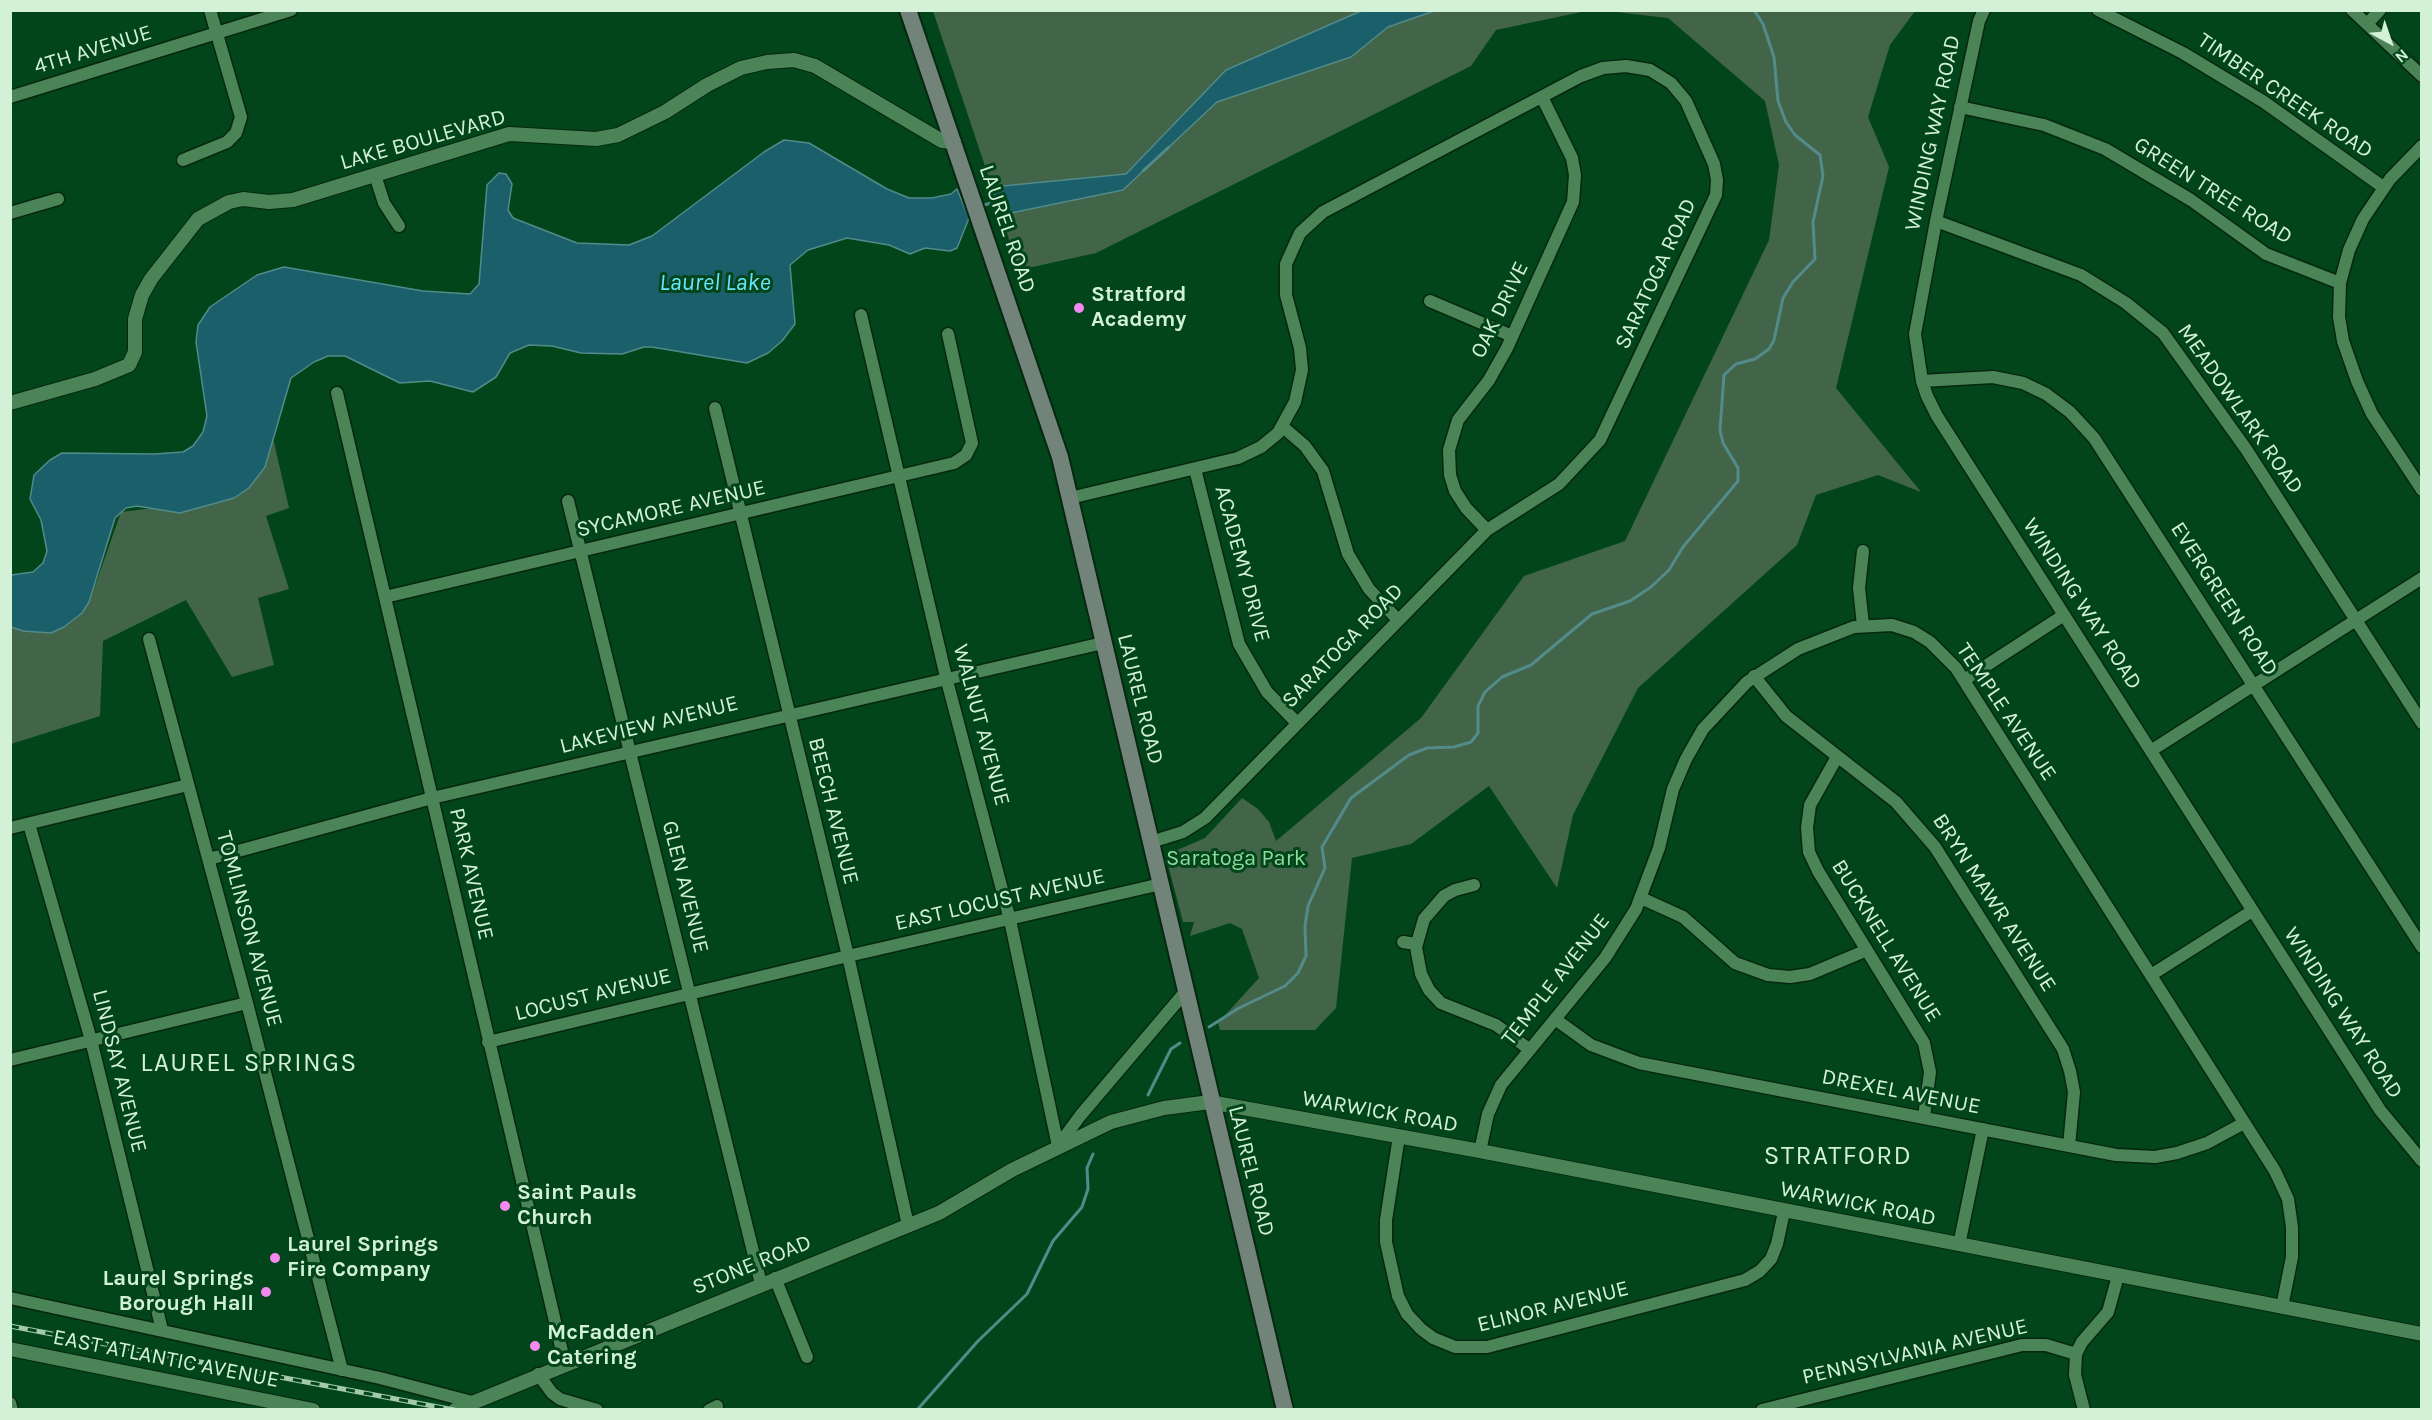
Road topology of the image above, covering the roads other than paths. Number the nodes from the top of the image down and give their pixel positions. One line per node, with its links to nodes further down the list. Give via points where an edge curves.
1 (210, 10): 9 (street)
2 (291, 10): 9 (street, 4TH AVENUE)
3 (908, 10): 14 (main road, LAUREL ROAD)
4 (1983, 10): 13 (street, WINDING WAY ROAD)
5 (2098, 10): 18 (street, TIMBER CREEK ROAD, via 2183,52 2264,102)
6 (2352, 10): 8 (street)
7 (2380, 10): 8 (street)
8 (2367, 24): 10 (street)
9 (217, 34): 11 (street, 4TH AVENUE); 16 (street, via 241,117 236,133 218,147)
10 (2421, 76)
11 (10, 97)
12 (1542, 97): 27 (street, OAK DRIVE, via 1572,158 1575,193); 32 (street, SARATOGA ROAD, via 1331,207 1300,233 1288,257 1285,279 1302,370 1295,402); 39 (street, SARATOGA ROAD, via 1581,76 1610,67 1634,67 1658,74 1677,89 1690,109 1712,157 1717,187 1710,211 1600,440 1559,484)
13 (1960, 107): 21 (street, WINDING WAY ROAD); 23 (street, GREEN TREE ROAD, via 2044,126 2105,149 2191,200 2266,254)
14 (954, 142): 17 (street, LAKE BOULEVARD, via 942,141 852,85 794,60 741,68 618,135 596,139 509,134); 36 (main road, LAUREL ROAD, via 1056,444)
15 (2421, 146): 18 (street)
16 (183, 160)
17 (375, 175): 22 (street, via 384,203); 30 (street, LAKE BOULEVARD, via 293,200 229,202 205,215 142,295 135,319 135,352 129,364 95,379)
18 (2383, 187): 23 (street, via 2349,250)
19 (58, 199): 20 (street)
20 (10, 213)
21 (1936, 221): 28 (street, WINDING WAY ROAD, via 1916,334); 46 (street, MEADOWLARK ROAD, via 2081,275 2126,303 2163,333 2246,449)
22 (399, 226)
23 (2340, 283): 35 (street, via 2339,317 2356,381 2372,414)
24 (1430, 301): 27 (street)
25 (861, 315): 34 (street, WALNUT AVENUE)
26 (948, 334): 34 (street, SYCAMORE AVENUE, via 972,443 966,455 954,463)
27 (1512, 336): 39 (street, OAK DRIVE, via 1489,380 1458,420 1449,450 1455,491)
28 (1922, 381): 44 (street, WINDING WAY ROAD, via 1937,416); 53 (street, EVERGREEN ROAD, via 1993,377 2023,383 2070,412 2119,474)
29 (337, 393): 43 (street, PARK AVENUE)
30 (10, 403)
31 (715, 408): 38 (street, BEECH AVENUE)
32 (1283, 427): 33 (street, SARATOGA ROAD, via 1246,455); 45 (street, via 1305,446 1323,471 1348,555 1369,589)
33 (1196, 469): 36 (street, SARATOGA ROAD); 55 (street, ACADEMY DRIVE, via 1239,644 1267,692)
34 (899, 476): 38 (street, SYCAMORE AVENUE); 51 (street, WALNUT AVENUE)
35 (2421, 490)
36 (1070, 498): 49 (main road, LAUREL ROAD)
37 (568, 501): 41 (street, GLEN AVENUE)
38 (740, 514): 41 (street, SYCAMORE AVENUE); 54 (street, BEECH AVENUE)
39 (1487, 530): 45 (street, SARATOGA ROAD)
40 (1863, 551): 47 (street, via 1859,588)
41 (581, 552): 43 (street, SYCAMORE AVENUE); 58 (street, GLEN AVENUE)
42 (2421, 578): 46 (street)
43 (385, 597): 61 (street, PARK AVENUE)
44 (2064, 615): 52 (street); 57 (street, WINDING WAY ROAD)
45 (1398, 620): 55 (street, SARATOGA ROAD)
46 (2356, 620): 53 (street); 56 (street, MEADOWLARK ROAD)
47 (1863, 625): 50 (street, TEMPLE AVENUE, via 1808,644); 52 (street, TEMPLE AVENUE, via 1892,625 1920,635 1941,651)
48 (149, 639): 60 (street, TOMLINSON AVENUE)
49 (1103, 643): 51 (street, LAKEVIEW AVENUE); 64 (main road, LAUREL ROAD)
50 (1754, 676): 59 (street, BRYN MAWR AVENUE, via 1786,716); 68 (street, TEMPLE AVENUE, via 1711,720 1686,759 1673,789 1659,849)
51 (946, 677): 54 (street, LAKEVIEW AVENUE); 70 (street, WALNUT AVENUE)
52 (1964, 680): 74 (street, TEMPLE AVENUE)
53 (2254, 685): 57 (street); 71 (street, EVERGREEN ROAD)
54 (788, 714): 58 (street, LAKEVIEW AVENUE); 73 (street, BEECH AVENUE)
55 (1298, 723): 64 (street, SARATOGA ROAD, via 1205,818 1183,832)
56 (2421, 723)
57 (2152, 750): 69 (street, WINDING WAY ROAD)
58 (630, 753): 61 (street, LAKEVIEW AVENUE); 76 (street, GLEN AVENUE)
59 (1837, 758): 72 (street, BUCKNELL AVENUE, via 1810,805 1807,841 1818,872); 90 (street, BRYN MAWR AVENUE, via 1896,802 1925,832 2057,1038 2073,1081)
60 (188, 785): 62 (street); 65 (street, TOMLINSON AVENUE)
61 (432, 798): 65 (street, LAKEVIEW AVENUE); 80 (street, PARK AVENUE)
62 (29, 824): 63 (street); 79 (street, LINDSAY AVENUE)
63 (10, 828)
64 (1152, 842): 66 (main road, LAUREL ROAD)
65 (209, 859): 77 (street, TOMLINSON AVENUE)
66 (1161, 884): 70 (street, EAST LOCUST AVENUE); 75 (main road, LAUREL ROAD)
67 (1474, 885): 81 (street, via 1455,890 1438,901 1409,943 1420,975 1437,999 1452,1009 1496,1025)
68 (1641, 898): 72 (street, via 1683,917 1730,959 1760,973 1779,977 1809,974); 78 (street, TEMPLE AVENUE, via 1610,952)
69 (2252, 911): 74 (street); 92 (street, WINDING WAY ROAD, via 2380,1110)
70 (1010, 920): 73 (street, EAST LOCUST AVENUE); 89 (street, WALNUT AVENUE)
71 (2421, 947)
72 (1867, 950): 85 (street, BUCKNELL AVENUE, via 1924,1043 1930,1072)
73 (848, 956): 76 (street, LOCUST AVENUE); 94 (street, BEECH AVENUE)
74 (2151, 975): 86 (street, TEMPLE AVENUE)
75 (1186, 991): 83 (main road, LAUREL ROAD); 89 (street, STONE ROAD)
76 (690, 993): 80 (street, LOCUST AVENUE); 98 (street, GLEN AVENUE)
77 (247, 1002): 79 (street); 107 (street, TOMLINSON AVENUE)
78 (1556, 1019): 81 (street, TEMPLE AVENUE); 85 (street, DREXEL AVENUE, via 1591,1045 1639,1063)
79 (91, 1040): 82 (street); 101 (street, LINDSAY AVENUE)
80 (488, 1042): 106 (street, PARK AVENUE)
81 (1529, 1049): 91 (street, TEMPLE AVENUE, via 1495,1094)
82 (10, 1060)
83 (1210, 1102): 84 (street, WARWICK ROAD); 88 (street, WARWICK ROAD); 115 (main road, LAUREL ROAD)
84 (1179, 1106): 89 (street, STONE ROAD, via 1111,1122)
85 (1924, 1117): 87 (street, DREXEL AVENUE)
86 (2244, 1123): 90 (street, DREXEL AVENUE, via 2188,1150 2155,1157); 100 (street, TEMPLE AVENUE, via 2281,1181 2290,1208 2293,1247)
87 (1983, 1129): 90 (street, DREXEL AVENUE); 95 (street)
88 (1399, 1136): 91 (street, WARWICK ROAD); 93 (street, ELINOR AVENUE, via 1386,1208 1386,1231 1398,1296 1421,1329 1455,1347 1487,1347 1745,1280 1771,1259)
89 (1058, 1146): 94 (street, STONE ROAD, via 939,1213)
90 (2069, 1146)
91 (1480, 1151): 93 (street, WARWICK ROAD)
92 (2421, 1161)
93 (1784, 1212): 95 (street, WARWICK ROAD)
94 (908, 1225): 97 (street, STONE ROAD)
95 (1959, 1245): 96 (street, WARWICK ROAD)
96 (2118, 1276): 100 (street, WARWICK ROAD); 104 (street, via 2108,1312)
97 (775, 1278): 98 (street, STONE ROAD); 105 (street)
98 (760, 1284): 106 (street, STONE ROAD)
99 (10, 1298): 101 (street)
100 (2282, 1307): 102 (street, WARWICK ROAD)
101 (162, 1330): 107 (street)
102 (2421, 1334)
103 (10, 1349): 112 (street, EAST ATLANTIC AVENUE)
104 (2076, 1354): 116 (street, PENNSYLVANIA AVENUE, via 2046,1345 2022,1345); 117 (street, via 2075,1375)
105 (807, 1357)
106 (565, 1364): 108 (street, STONE ROAD)
107 (342, 1370): 110 (street)
108 (538, 1374): 110 (street, STONE ROAD); 114 (street, via 552,1394)
109 (10, 1402): 111 (street)
110 (472, 1402): 113 (street, STONE ROAD)
111 (12, 1410)
112 (313, 1410)
113 (455, 1410)
114 (597, 1410)
115 (1285, 1410)
116 (1762, 1410)
117 (2084, 1410)

